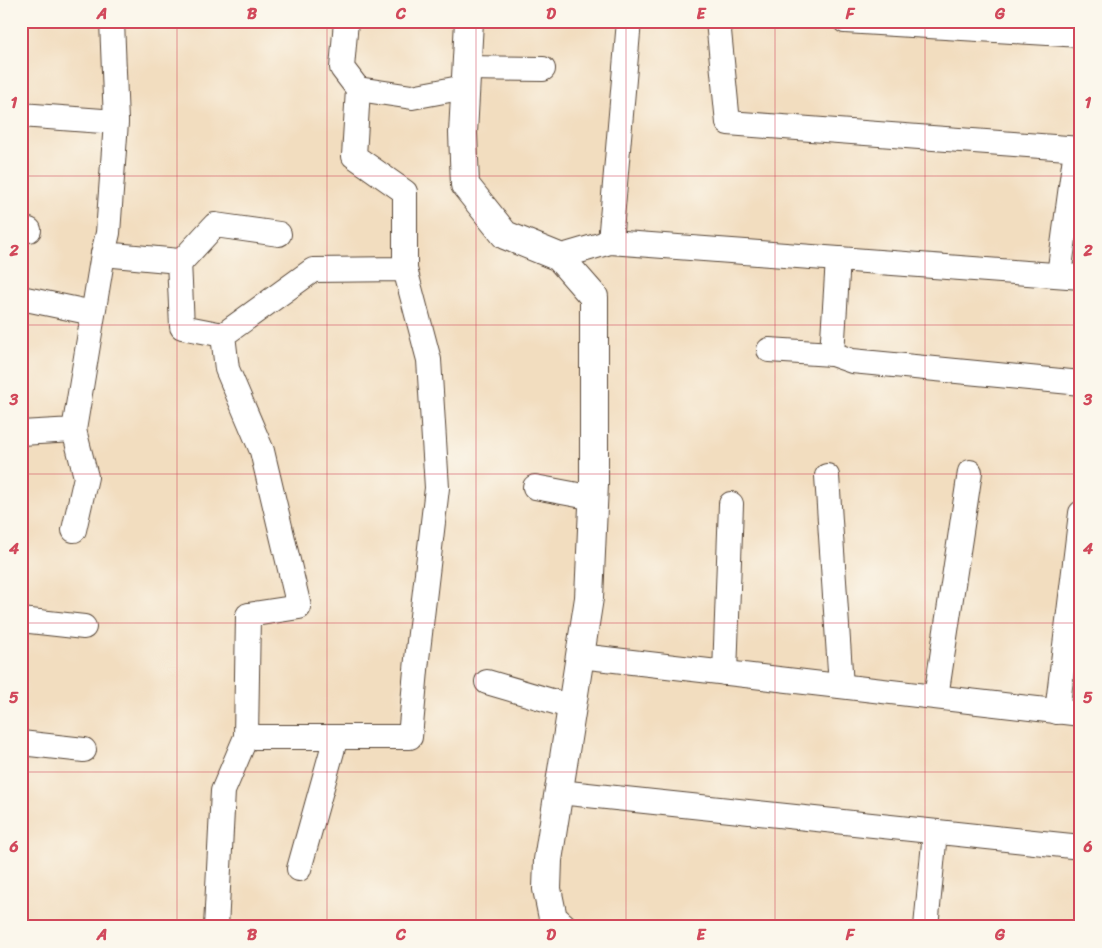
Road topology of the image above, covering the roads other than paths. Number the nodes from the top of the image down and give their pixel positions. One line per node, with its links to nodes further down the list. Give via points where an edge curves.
1 (112, 21): 12 (street)
2 (346, 21): 10 (street, via 342,68)
3 (469, 21): 9 (main road)
4 (629, 21): 15 (street)
5 (718, 21): 13 (street, via 728,122)
6 (845, 21): 7 (street)
7 (1081, 35)
8 (543, 69): 9 (street)
9 (466, 78): 10 (street, via 412,97); 17 (main road, via 465,185 505,235)
10 (358, 88): 20 (street, via 354,156 405,192)
11 (21, 115): 12 (street)
12 (116, 122): 16 (street, via 108,233)
13 (1078, 149): 21 (street)
14 (279, 234): 19 (street, via 215,225)
15 (610, 242): 17 (street); 18 (street)
16 (103, 254): 19 (street, via 179,261); 23 (street)
17 (559, 257): 33 (main road, via 594,297)
18 (838, 259): 21 (street); 26 (street)
19 (179, 264): 24 (street, via 182,327)
20 (405, 269): 24 (street, via 313,270); 48 (street, via 429,360 437,488 410,737)
21 (1070, 276)
22 (21, 298): 23 (street)
23 (94, 313): 28 (street)
24 (223, 335): 47 (street, via 227,369 262,451 299,607 248,615)
25 (769, 350): 26 (street)
26 (832, 354): 27 (street, via 852,360)
27 (1081, 383)
28 (74, 430): 29 (street); 36 (street, via 86,477)
29 (21, 433)
30 (970, 472): 43 (street)
31 (827, 476): 42 (street)
32 (535, 487): 33 (street)
33 (594, 498): 39 (main road, via 589,598)
34 (731, 504): 40 (street)
35 (1081, 513): 45 (street)
36 (74, 530)
37 (21, 620): 38 (street)
38 (84, 627)
39 (580, 656): 40 (street); 44 (main road)
40 (725, 673): 42 (street)
41 (487, 682): 44 (street)
42 (841, 686): 43 (street)
43 (936, 698): 45 (street)
44 (572, 707): 51 (main road)
45 (1057, 712): 46 (street)
46 (1081, 714)
47 (246, 737): 48 (street); 56 (street, via 223,792)
48 (336, 737): 54 (street)
49 (21, 743): 50 (street)
50 (84, 750)
51 (559, 792): 52 (street); 55 (main road, via 548,860 548,889)
52 (935, 832): 53 (street); 57 (street)
53 (1081, 847)
54 (298, 869)
55 (554, 924)
56 (216, 927)
57 (926, 927)

